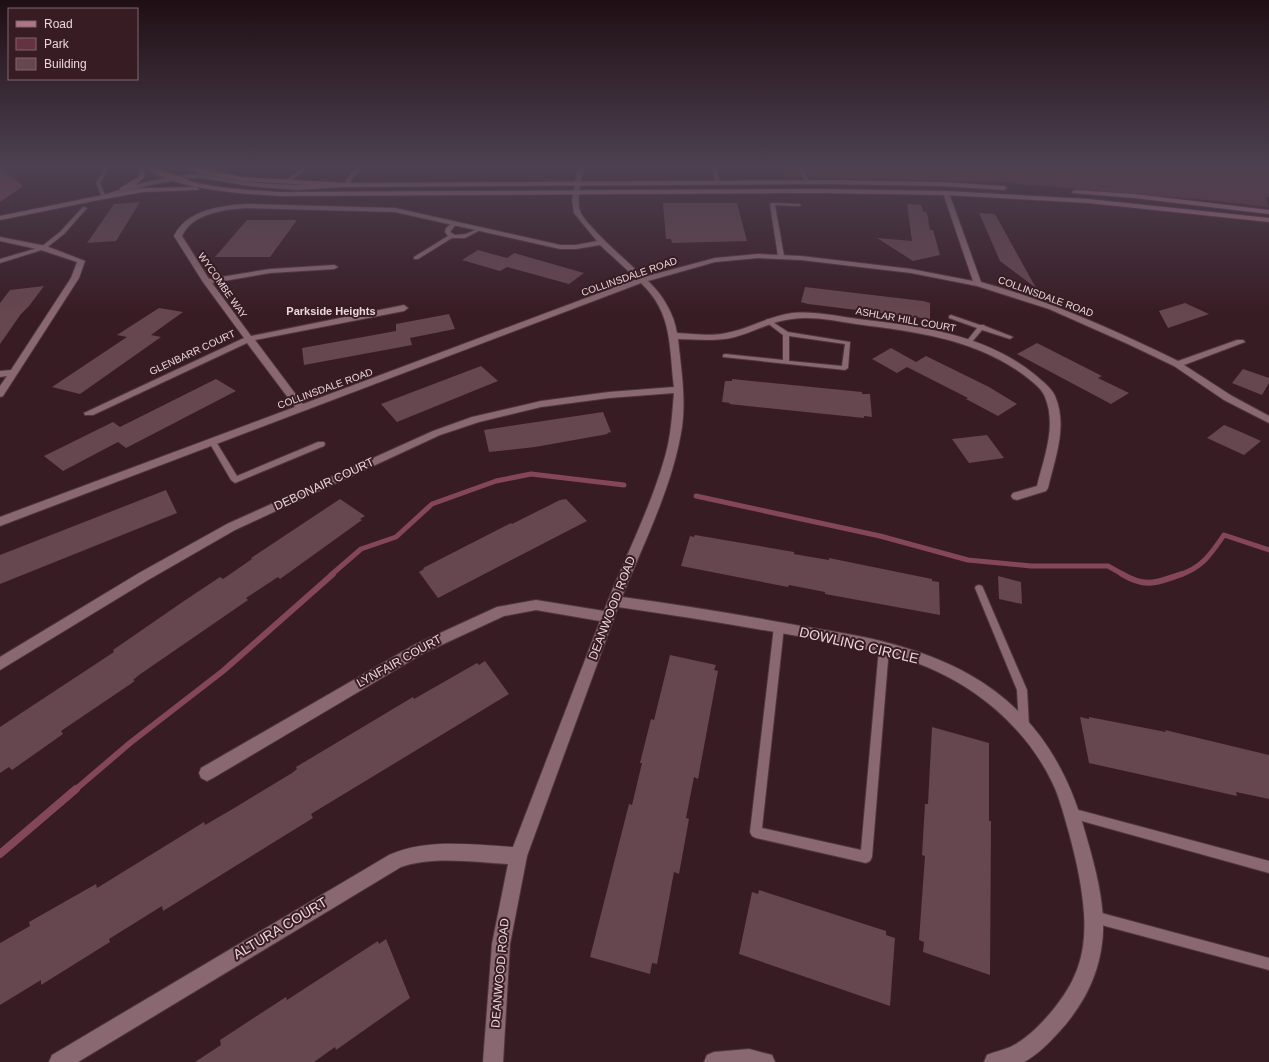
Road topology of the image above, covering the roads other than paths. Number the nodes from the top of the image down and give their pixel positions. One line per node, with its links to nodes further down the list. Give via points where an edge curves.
1 (12, 216): 9 (street)
2 (78, 216): 16 (lane)
3 (201, 216): 22 (street, WYCOMBE WAY, via 182,227 178,236)
4 (423, 216): 11 (street, WYCOMBE WAY)
5 (579, 216): 15 (street, DEANWOOD ROAD)
6 (774, 216): 17 (lane)
7 (954, 216): 23 (street)
8 (1227, 216): 10 (main road)
9 (0, 218)
10 (1269, 220)
11 (454, 223): 12 (street, WYCOMBE WAY); 13 (lane, via 448,229)
12 (480, 229): 13 (lane, via 463,237); 15 (street, WYCOMBE WAY, via 560,247)
13 (452, 236): 18 (lane)
14 (0, 238): 16 (street)
15 (602, 242): 21 (street, DEANWOOD ROAD)
16 (43, 248): 19 (lane); 37 (street, via 81,261 75,278)
17 (781, 256): 21 (street, COLLINSDALE ROAD, via 715,260); 23 (street, COLLINSDALE ROAD, via 924,273)
18 (416, 258)
19 (0, 261)
20 (334, 267): 22 (street, via 270,271)
21 (643, 280): 29 (street, DEANWOOD ROAD, via 655,292 665,308 671,321); 41 (street, COLLINSDALE ROAD)
22 (206, 282): 31 (street, WYCOMBE WAY)
23 (978, 284): 36 (street, COLLINSDALE ROAD, via 1052,307)
24 (404, 308): 31 (street, GLENBARR COURT)
25 (951, 316): 27 (lane)
26 (768, 321): 28 (lane); 29 (street, ASHLAR HILL COURT, via 730,336); 32 (street, ASHLAR HILL COURT, via 794,315 826,317 937,333)
27 (982, 326): 30 (lane); 32 (lane)
28 (786, 334): 35 (lane); 35 (lane, via 848,343 845,368)
29 (672, 336): 39 (street, DEANWOOD ROAD)
30 (1010, 338)
31 (248, 339): 41 (street, WYCOMBE WAY); 42 (street, GLENBARR COURT)
32 (969, 342): 46 (street, ASHLAR HILL COURT, via 1019,367 1039,383 1049,395 1054,407 1054,449 1042,488)
33 (1240, 342): 36 (street)
34 (725, 356): 35 (lane)
35 (786, 362)
36 (1178, 364): 43 (street, COLLINSDALE ROAD, via 1228,398)
37 (15, 372): 38 (street); 40 (street)
38 (0, 374)
39 (679, 390): 49 (street, DEANWOOD ROAD, via 677,426 670,459); 53 (street, DEBONAIR COURT, via 556,400 492,414 449,428 232,526 143,576)
40 (0, 394)
41 (301, 409): 44 (street, COLLINSDALE ROAD)
42 (89, 412)
43 (1269, 420)
44 (213, 442): 45 (lane, via 235,480); 47 (street, COLLINSDALE ROAD)
45 (321, 444)
46 (1017, 496)
47 (0, 522)
48 (979, 588): 54 (lane, via 1022,690)
49 (614, 601): 50 (street, DEANWOOD ROAD); 51 (street, DOWLING CIRCLE)
50 (608, 617): 55 (street, LYNFAIR COURT, via 536,605 502,611 419,648); 57 (street, DEANWOOD ROAD)
51 (779, 627): 52 (street, DOWLING CIRCLE); 52 (lane, via 756,832 866,857)
52 (884, 648): 54 (street, DOWLING CIRCLE, via 951,671 978,688)
53 (0, 664)
54 (1024, 726): 56 (street, DOWLING CIRCLE, via 1045,754 1058,778)
55 (207, 773)
56 (1071, 813): 58 (lane); 59 (street, DOWLING CIRCLE, via 1089,876)
57 (518, 856): 61 (street, ALTURA COURT, via 454,852 406,857 382,868); 62 (street, DEANWOOD ROAD, via 501,944)
58 (1269, 866)
59 (1094, 916): 60 (lane); 65 (street, DOWLING CIRCLE, via 1093,950 1084,980 1064,1010 1044,1035 1020,1053)
60 (1269, 964)
61 (59, 1062)
62 (493, 1062)
63 (714, 1062): 64 (street, via 749,1059)
64 (765, 1062)
65 (994, 1062)

